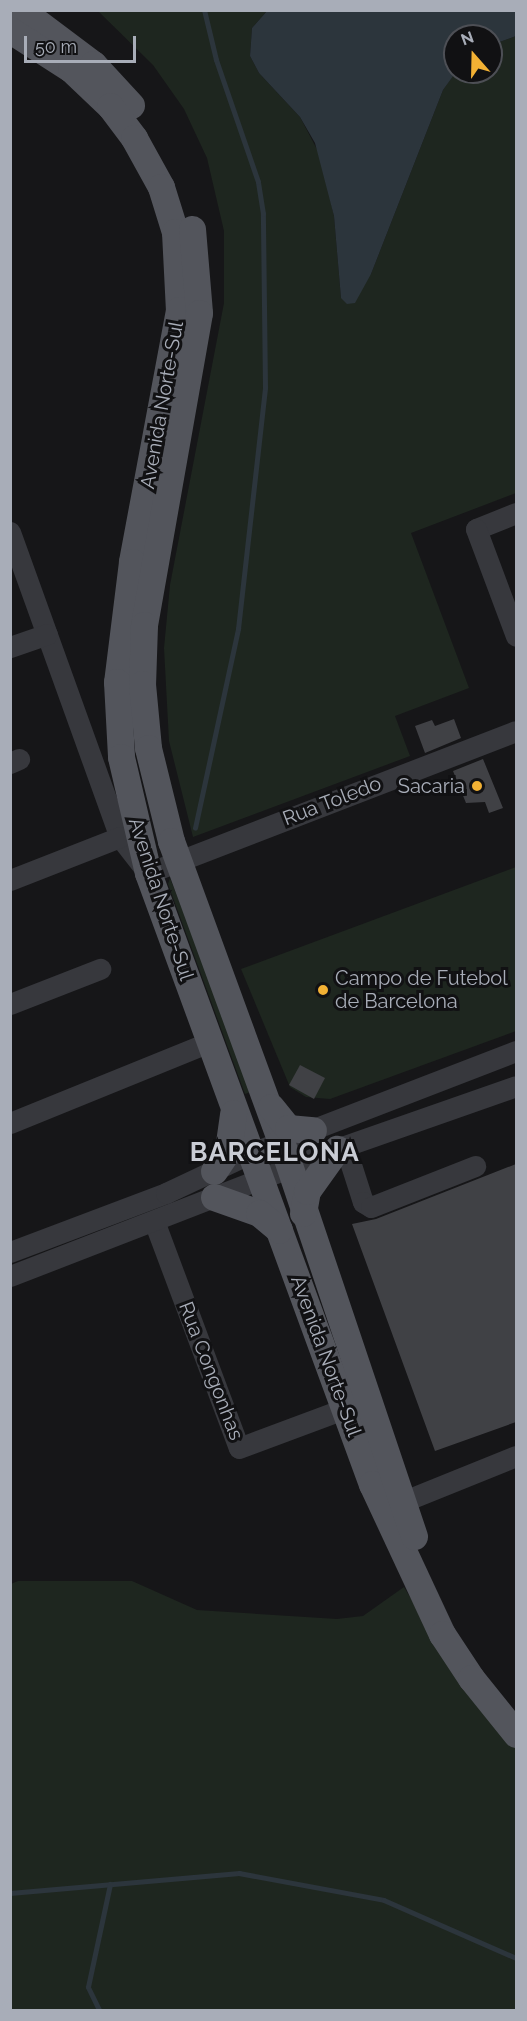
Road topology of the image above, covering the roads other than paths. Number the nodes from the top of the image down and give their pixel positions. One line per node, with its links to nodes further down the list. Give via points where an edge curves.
1 (21, 10): 10 (main road, Avenida Norte-Sul, via 93,64 134,108 169,160 191,223 199,312 147,595 142,654 148,748)
2 (10, 30): 11 (main road, Avenida Norte-Sul, via 71,69 116,113 161,186 175,232 179,310 132,562 117,682 121,757)
3 (516, 513): 6 (street, via 476,529)
4 (10, 532): 5 (street)
5 (47, 634): 7 (street); 9 (street)
6 (516, 636)
7 (10, 647)
8 (516, 731): 10 (street, Rua Toledo)
9 (120, 837): 11 (street); 12 (street)
10 (178, 859): 11 (street, Rua Toledo); 20 (main road, Avenida Norte-Sul)
11 (148, 873): 15 (main road, Avenida Norte-Sul)
12 (10, 880)
13 (100, 969): 14 (street)
14 (10, 1004)
15 (209, 1042): 22 (main road, Avenida Norte-Sul); 23 (street)
16 (516, 1051): 17 (street)
17 (490, 1061): 18 (street); 19 (street)
18 (442, 1079): 21 (street, via 441,1094); 24 (street)
19 (509, 1089): 21 (street)
20 (266, 1100): 24 (main road, via 288,1128); 25 (main road, Avenida Norte-Sul)
21 (453, 1108): 26 (street)
22 (233, 1109): 27 (main road, Avenida Norte-Sul); 31 (main road, via 234,1127)
23 (10, 1123)
24 (313, 1130): 25 (street)
25 (281, 1141): 27 (street); 29 (main road, Avenida Norte-Sul)
26 (341, 1147): 28 (street, via 363,1202 371,1207); 29 (street); 32 (main road, via 307,1191)
27 (249, 1154): 30 (main road, Avenida Norte-Sul); 31 (street)
28 (475, 1166)
29 (289, 1167): 30 (street); 32 (main road, Avenida Norte-Sul)
30 (260, 1178): 31 (street); 34 (main road, Avenida Norte-Sul)
31 (214, 1184): 33 (street); 34 (main road); 35 (street)
32 (303, 1212): 40 (main road, Avenida Norte-Sul)
33 (154, 1221): 36 (street); 37 (street, Rua Congonhas, via 239,1448)
34 (279, 1230): 37 (main road, Avenida Norte-Sul)
35 (10, 1252)
36 (10, 1276)
37 (346, 1408): 39 (main road, Avenida Norte-Sul)
38 (516, 1456): 40 (street)
39 (372, 1484): 40 (street, via 385,1498); 42 (main road, Avenida Norte-Sul, via 442,1634)
40 (402, 1502): 41 (main road, Avenida Norte-Sul, via 440,1600 484,1676)
41 (516, 1715)
42 (516, 1734)

